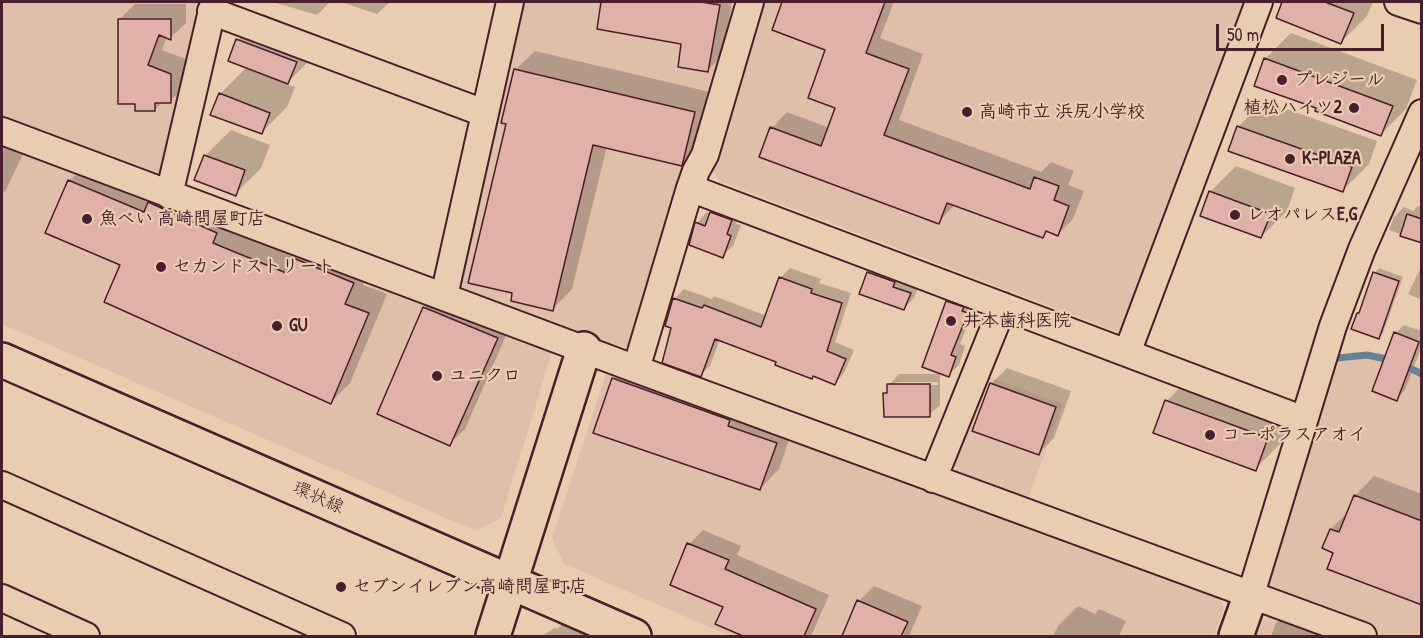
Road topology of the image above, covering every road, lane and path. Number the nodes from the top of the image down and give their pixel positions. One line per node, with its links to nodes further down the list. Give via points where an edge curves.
1 (510, 2): 7 (street)
2 (750, 2): 10 (street, via 705,155)
3 (1259, 2): 15 (street)
4 (1398, 2): 6 (street)
5 (212, 6): 7 (street); 11 (street)
6 (1422, 10)
7 (484, 113): 12 (street)
8 (1422, 113): 18 (street, via 1362,249)
9 (2, 131): 11 (street)
10 (690, 188): 13 (street); 17 (street)
11 (169, 195): 12 (street)
12 (444, 296): 14 (street)
13 (1003, 306): 15 (street); 19 (street)
14 (584, 349): 17 (street); 21 (street)
15 (1127, 353): 18 (street)
16 (2, 360): 21 (street, 環状線)
17 (636, 369): 19 (street)
18 (1304, 420): 22 (street)
19 (933, 479): 22 (street)
20 (2, 484): 25 (street)
21 (511, 583): 26 (street); 27 (street, 環状線)
22 (1251, 594): 28 (street); 29 (street)
23 (3, 604): 24 (street)
24 (86, 636)
25 (342, 636)
26 (493, 636)
27 (634, 636)
28 (1236, 636)
29 (1363, 636)

